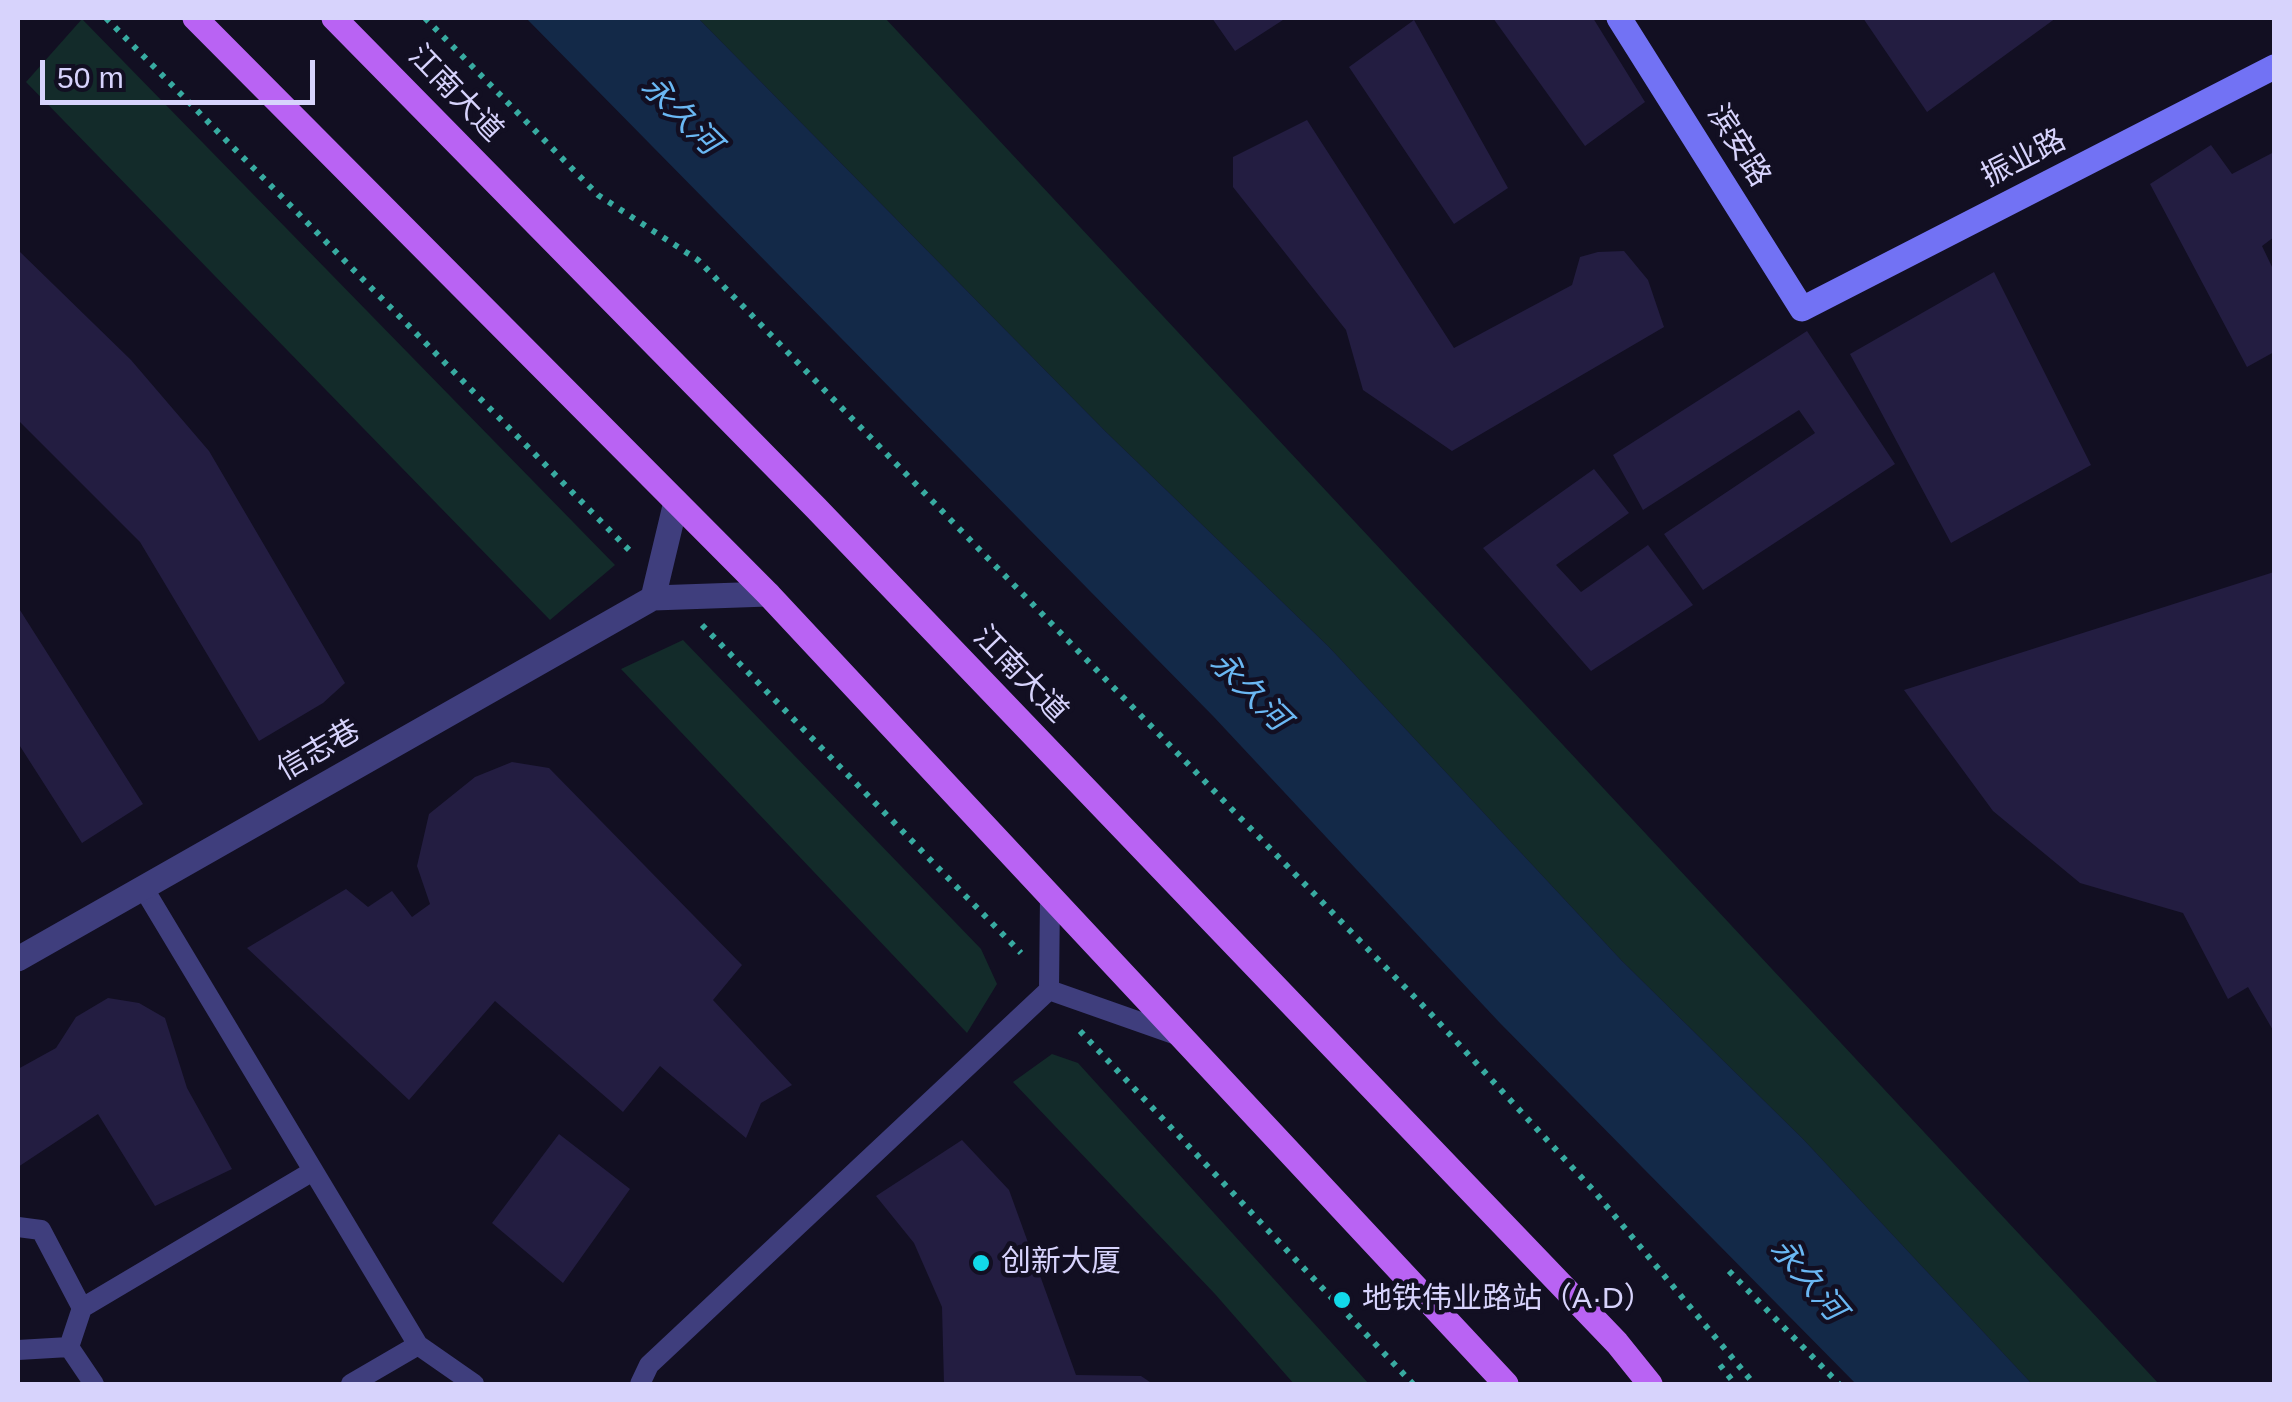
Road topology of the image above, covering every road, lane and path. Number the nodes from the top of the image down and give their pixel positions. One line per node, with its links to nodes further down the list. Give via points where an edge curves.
1 (106, 18): 9 (path)
2 (195, 18): 8 (main road)
3 (334, 18): 30 (main road, 江南大道, via 816,508)
4 (426, 18): 32 (path, via 598,195 698,260 1594,1191)
5 (1619, 18): 7 (street, 滨安路)
6 (2274, 67): 7 (street, 振业路)
7 (1802, 309)
8 (676, 502): 9 (street); 10 (main road)
9 (661, 591): 10 (street, 信志巷); 11 (street, 信志巷); 14 (path, via 1010,938)
10 (768, 594): 12 (main road)
11 (144, 889): 13 (street, 信志巷); 16 (lane)
12 (1050, 896): 14 (lane); 15 (main road)
13 (18, 960)
14 (1049, 990): 15 (lane); 28 (lane, via 649,1365); 29 (path)
15 (1174, 1034): 24 (main road)
16 (314, 1171): 19 (lane); 20 (lane)
17 (18, 1227): 19 (lane, via 41,1230)
18 (1729, 1271): 33 (path)
19 (82, 1308): 21 (lane)
20 (418, 1345): 26 (lane); 27 (lane)
21 (70, 1347): 22 (lane); 25 (lane)
22 (18, 1350)
23 (1720, 1365): 31 (path)
24 (1495, 1380)
25 (94, 1384)
26 (351, 1384)
27 (474, 1384)
28 (640, 1384)
29 (1413, 1384)
30 (1650, 1384)
31 (1735, 1384)
32 (1754, 1384)
33 (1839, 1384)

